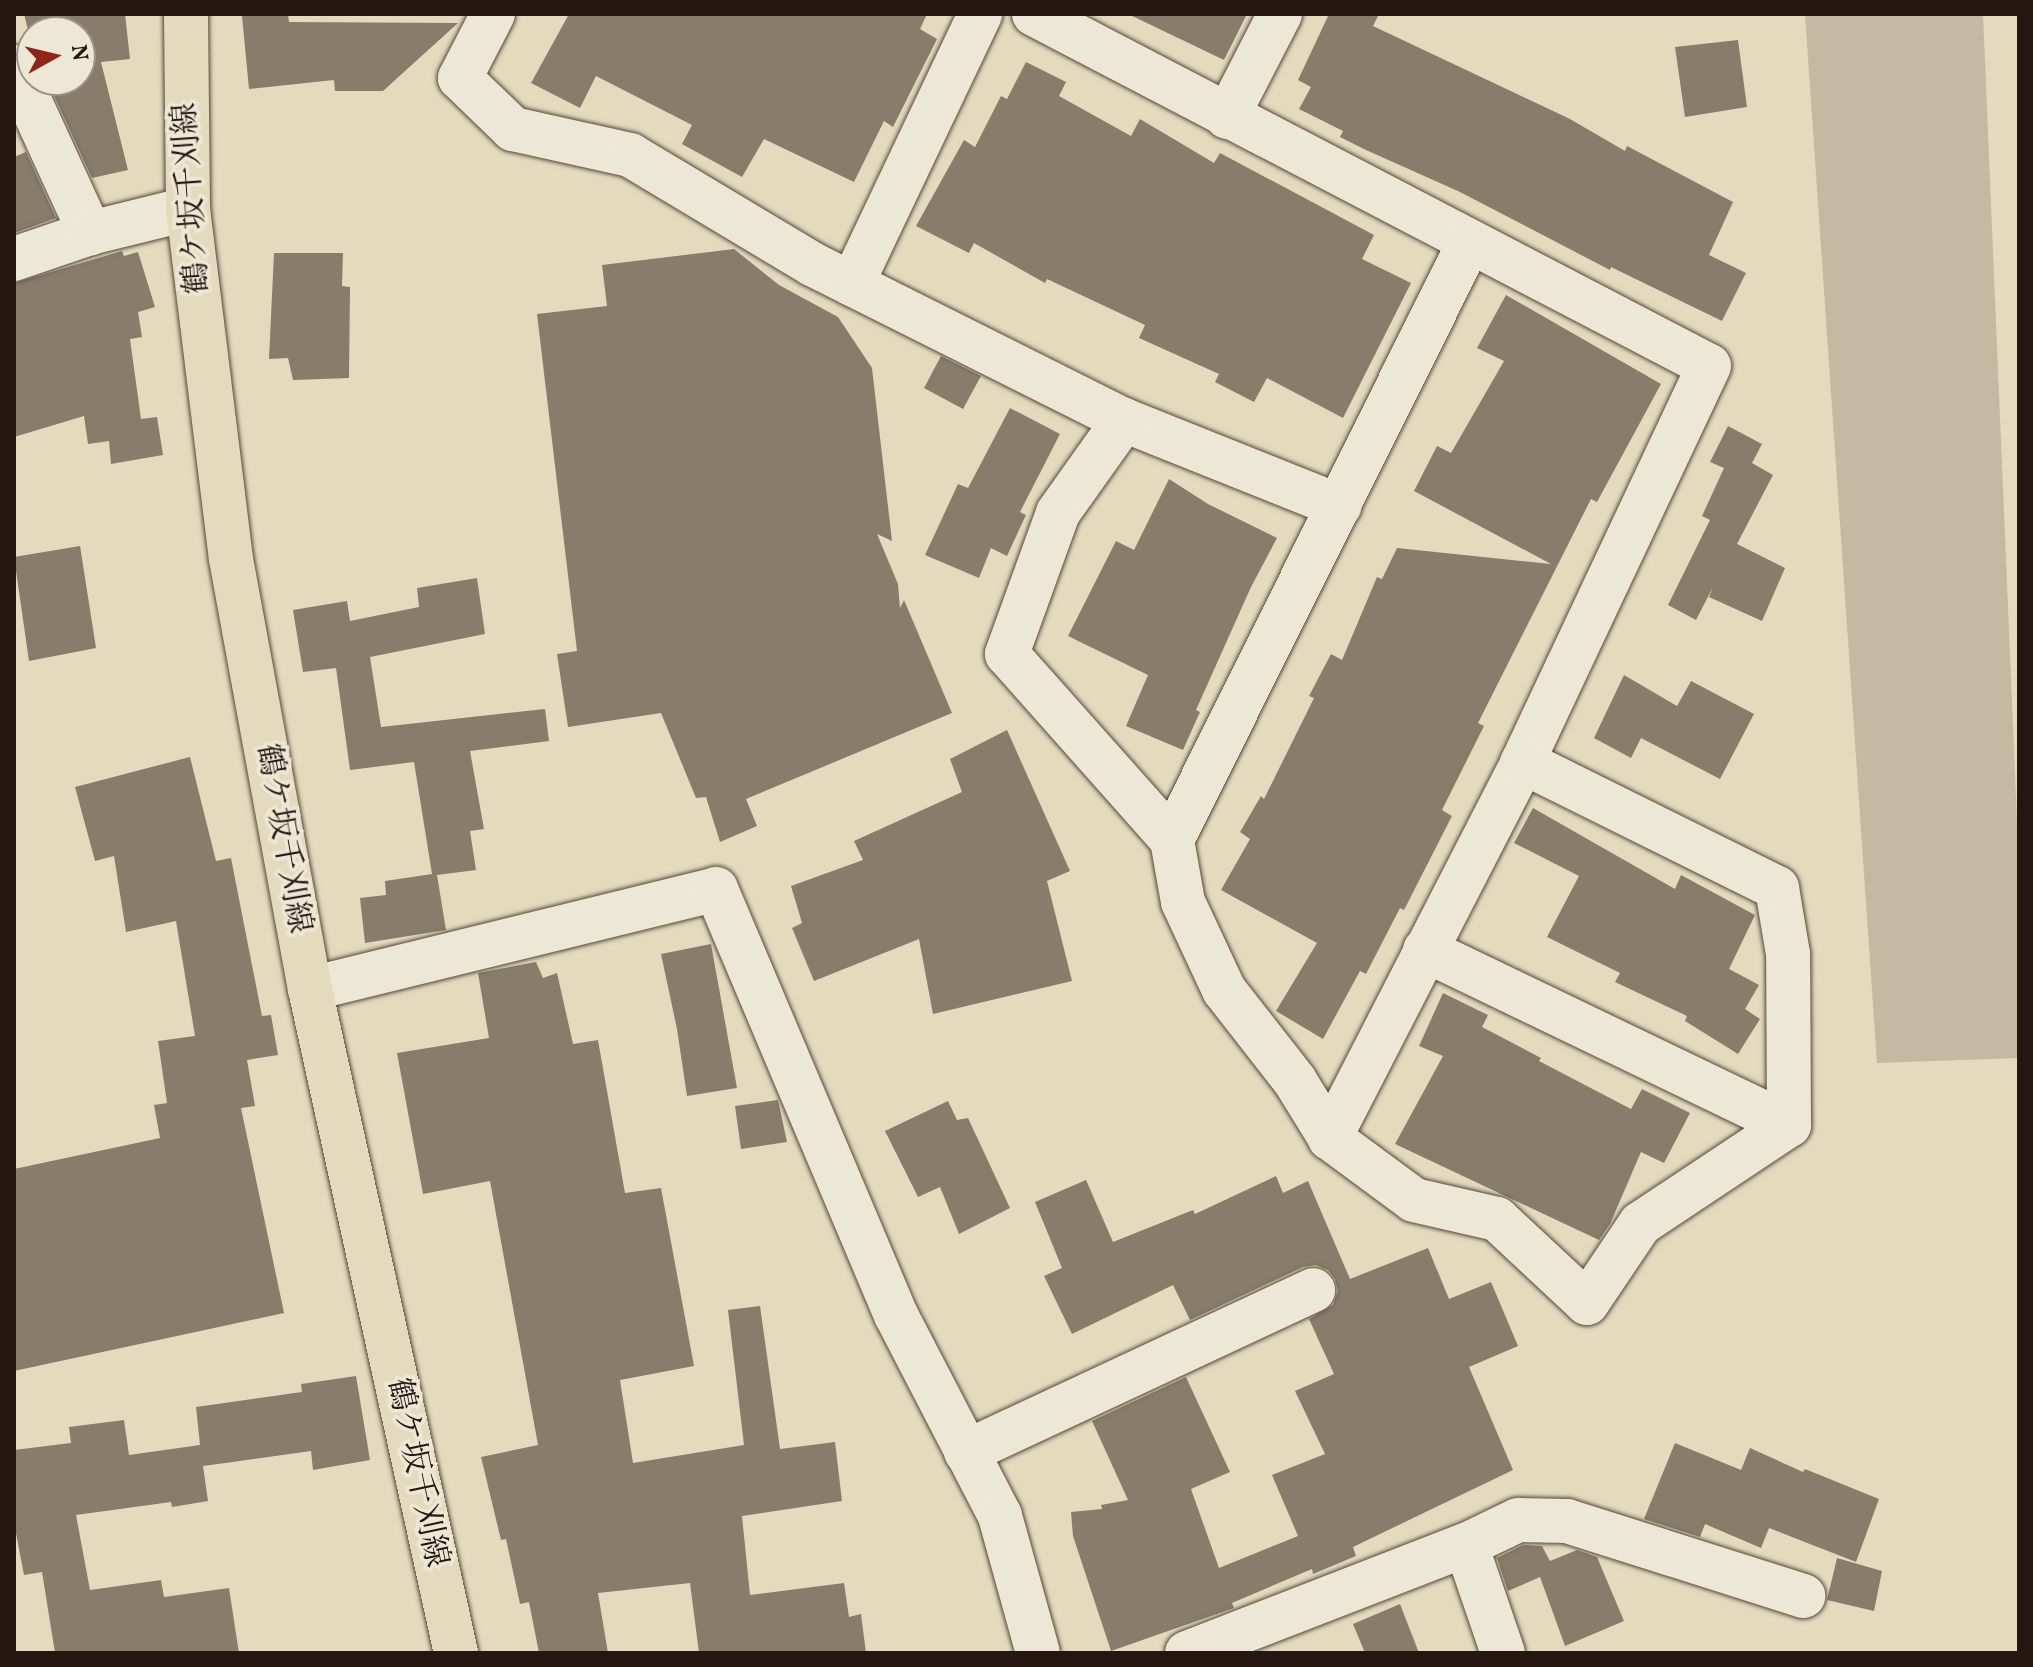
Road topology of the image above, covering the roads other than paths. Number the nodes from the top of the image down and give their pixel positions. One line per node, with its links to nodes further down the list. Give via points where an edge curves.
1 (186, 14): 8 (main road, 鶴ケ坂千刈線)
2 (493, 14): 12 (street, via 460,78 513,129 630,155)
3 (980, 14): 12 (street)
4 (1034, 14): 7 (street)
5 (1280, 14): 7 (street)
6 (14, 67): 9 (street)
7 (1227, 117): 10 (street)
8 (188, 209): 9 (street); 18 (main road, 鶴ケ坂千刈線, via 231,559)
9 (90, 233): 11 (street)
10 (1469, 243): 14 (street); 15 (street, via 1709,366)
11 (14, 259)
12 (852, 284): 13 (street)
13 (1124, 420): 14 (street); 16 (street, via 1058,513 1007,654)
14 (1339, 506): 16 (street)
15 (1523, 762): 17 (street); 19 (street, via 1777,888 1788,954)
16 (1172, 840): 20 (street, via 1183,902 1224,990 1295,1081)
17 (1425, 950): 19 (street); 20 (street)
18 (310, 989): 22 (street, via 716,889 896,1315); 25 (main road, 鶴ケ坂千刈線)
19 (1789, 1125): 20 (street, via 1640,1224 1587,1303 1497,1219 1414,1200)
20 (1330, 1138)
21 (1313, 1290): 22 (street)
22 (966, 1452): 26 (street, via 1000,1516)
23 (1466, 1545): 24 (street, via 1518,1520 1567,1521); 27 (street); 28 (street)
24 (1803, 1596)
25 (456, 1653)
26 (1038, 1653)
27 (1187, 1653)
28 (1503, 1653)

